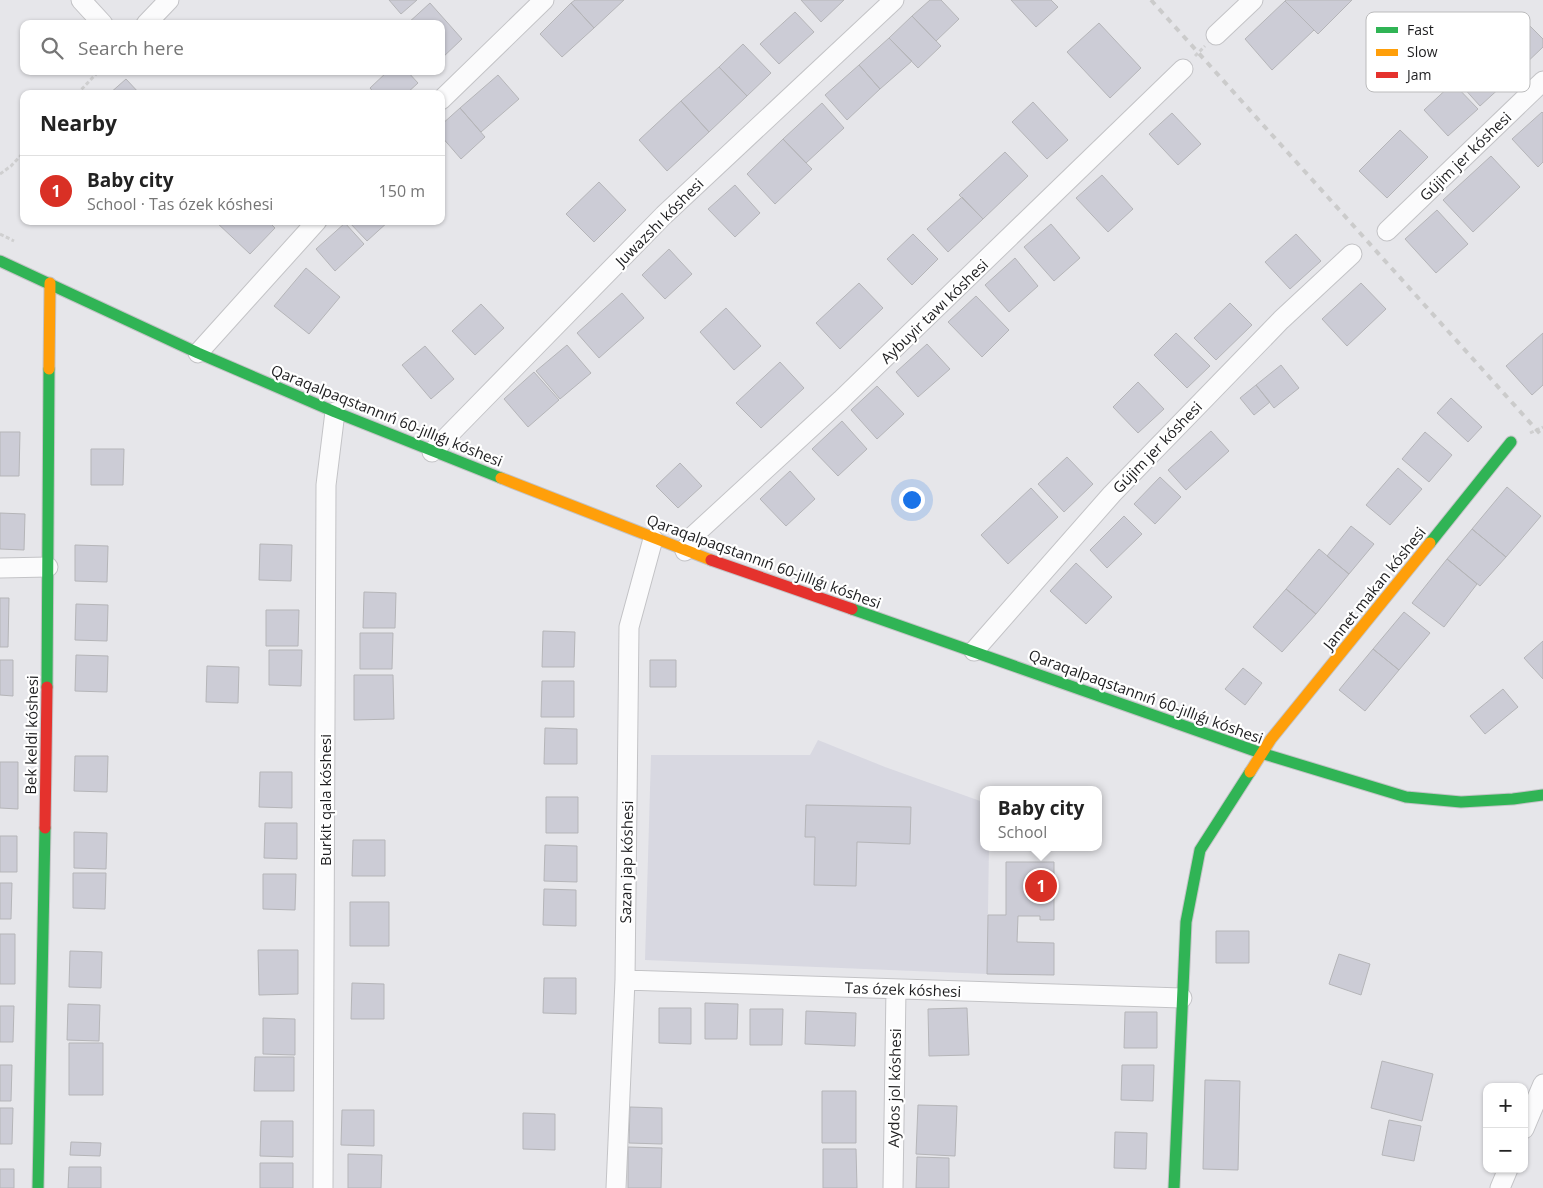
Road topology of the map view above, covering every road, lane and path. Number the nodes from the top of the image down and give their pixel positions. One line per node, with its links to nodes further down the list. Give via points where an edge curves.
1 (80, 0): 6 (street)
2 (169, 0): 7 (street)
3 (544, 0): 13 (street)
4 (894, 0): 27 (street, Juwazshı kóshesi, via 664,214)
5 (1253, 0): 8 (street)
6 (99, 20)
7 (150, 20)
8 (1216, 35): 9 (path)
9 (1183, 70): 29 (street, Aybuyir tawı kóshesi, via 848,393 693,536)
10 (95, 75): 12 (path)
11 (1543, 81): 18 (street, Gújim jer kóshesi)
12 (81, 90)
13 (445, 96)
14 (20, 156): 15 (path)
15 (1, 173): 16 (path)
16 (0, 178)
17 (312, 225): 24 (street)
18 (1386, 231)
19 (0, 234): 20 (path)
20 (18, 242)
21 (1352, 254): 32 (street, Gújim jer kóshesi, via 1281,320 1112,494)
22 (0, 261): 23 (street, Qaraqalpaqstannıń 60-jıllıǵı kóshesi)
23 (50, 283): 24 (street, Qaraqalpaqstannıń 60-jıllıǵı kóshesi); 30 (street, Bek keldi kóshesi)
24 (198, 353): 25 (street, Qaraqalpaqstannıń 60-jıllıǵı kóshesi)
25 (335, 412): 27 (street, Qaraqalpaqstannıń 60-jıllıǵı kóshesi); 42 (street, Burkit qala kóshesi, via 326,485)
26 (1511, 442): 33 (street, Jannet makan kóshesi)
27 (432, 452): 28 (street, Qaraqalpaqstannıń 60-jıllıǵı kóshesi)
28 (653, 538): 29 (street, Qaraqalpaqstannıń 60-jıllıǵı kóshesi); 35 (street, Sazan jap kóshesi, via 629,627)
29 (685, 551): 32 (street, Qaraqalpaqstannıń 60-jıllıǵı kóshesi)
30 (48, 567): 31 (street); 41 (street, Bek keldi kóshesi)
31 (0, 568)
32 (974, 651): 33 (street, Qaraqalpaqstannıń 60-jıllıǵı kóshesi)
33 (1261, 753): 34 (street, Qaraqalpaqstannıń 60-jıllıǵı kóshesi, via 1406,797 1461,802); 37 (street, via 1200,850 1186,922)
34 (1543, 795)
35 (625, 980): 36 (street, Tas ózek kóshesi); 43 (street, Sazan jap kóshesi)
36 (896, 989): 37 (street, Tas ózek kóshesi); 44 (street, Aydos jol kóshesi)
37 (1182, 998): 45 (street)
38 (1543, 1084): 39 (street)
39 (1524, 1128)
40 (1506, 1173): 46 (street)
41 (38, 1188)
42 (323, 1188)
43 (616, 1188)
44 (893, 1188)
45 (1174, 1188)
46 (1500, 1188)

